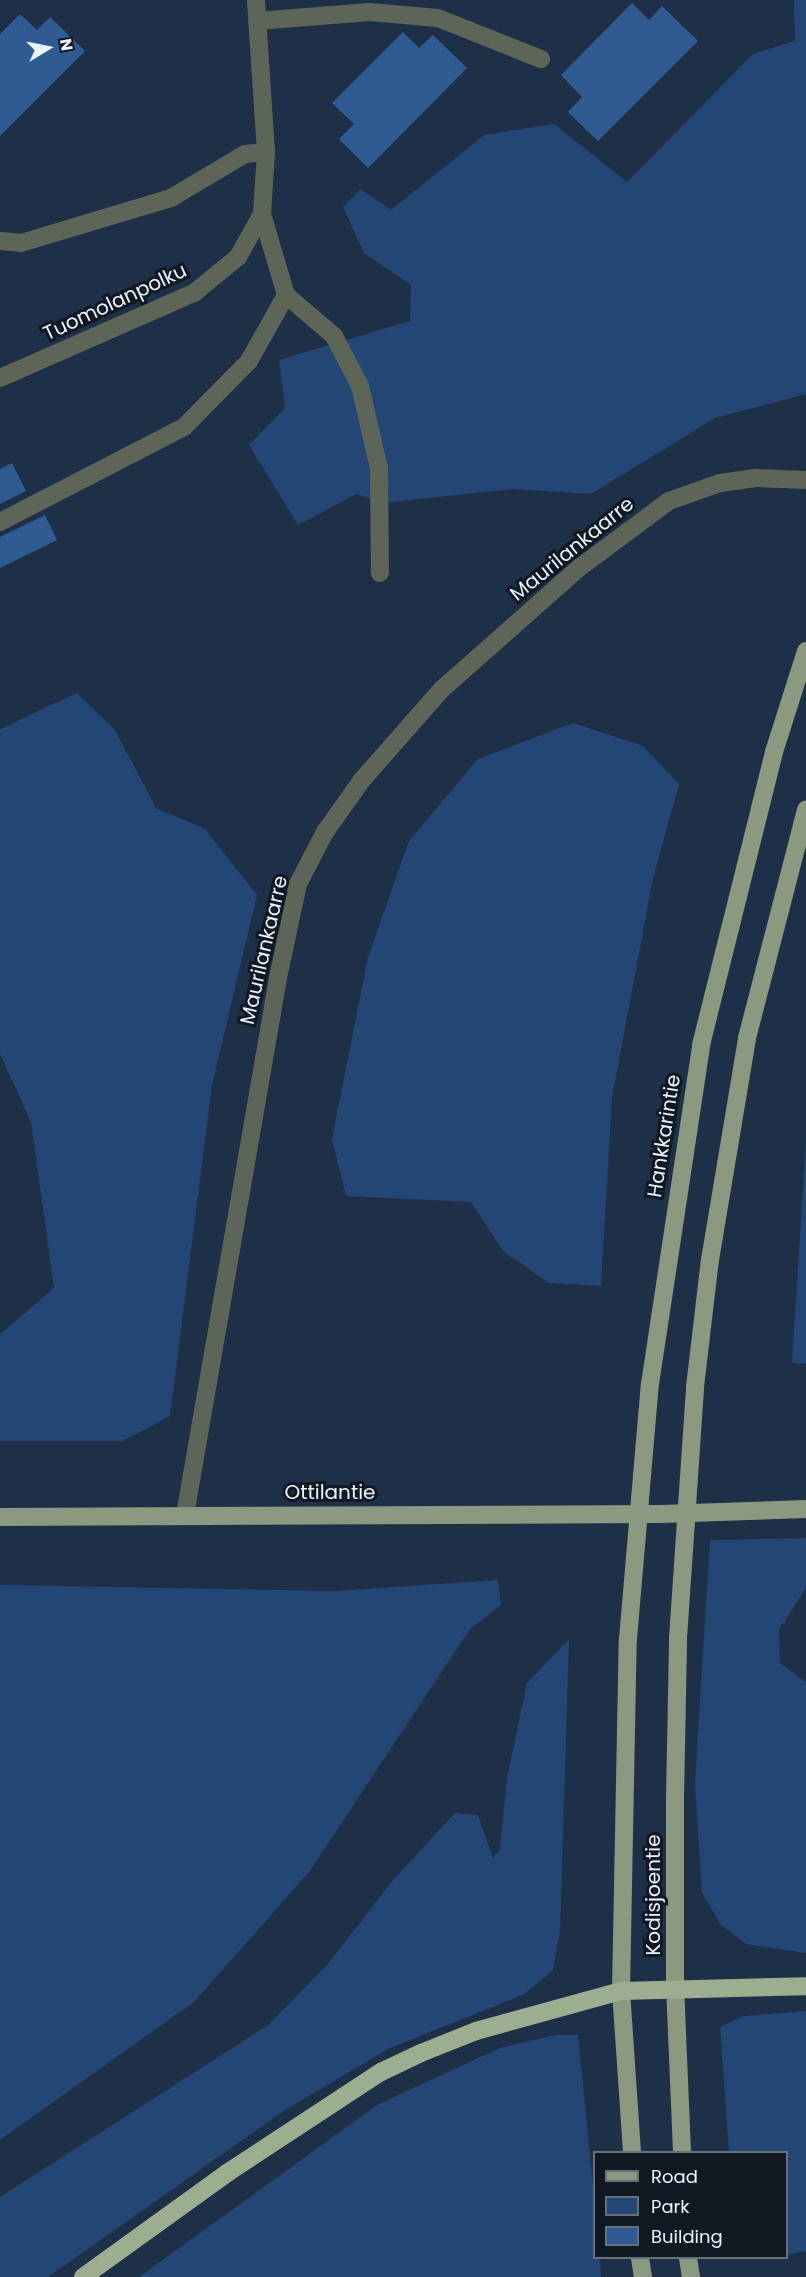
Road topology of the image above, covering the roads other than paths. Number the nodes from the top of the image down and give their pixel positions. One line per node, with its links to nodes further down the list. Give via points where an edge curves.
1 (256, 0): 2 (street, Tuomolanpolku)
2 (257, 21): 3 (street, via 370,12 438,18); 4 (street, Tuomolanpolku)
3 (541, 59)
4 (266, 152): 5 (street, Tuomolanpolku); 6 (street, via 245,154 171,198 21,243)
5 (262, 214): 7 (street); 8 (street, Tuomolanpolku, via 238,256 194,293)
6 (0, 241)
7 (286, 295): 10 (street, via 249,361 184,427); 11 (street, via 334,336 360,386 379,468)
8 (0, 378)
9 (806, 480): 15 (street, Maurilankaarre, via 756,478 720,483 669,501 579,568 441,690 362,780 326,832 298,884 281,966)
10 (0, 522)
11 (380, 573)
12 (806, 651): 17 (main road, Hankkarintie, via 774,752 701,1045 650,1384)
13 (806, 810): 19 (main road, Kodisjoentie, via 747,1038 710,1260 695,1387 678,1638)
14 (806, 1509): 15 (main road, Ottilantie, via 661,1514)
15 (185, 1515): 16 (main road, Ottilantie)
16 (0, 1517)
17 (628, 1639): 20 (main road, Kodisjoentie)
18 (806, 1986): 19 (highway)
19 (675, 1987): 20 (highway); 22 (main road, Kodisjoentie)
20 (621, 1991): 21 (main road, Kodisjoentie); 25 (highway, via 477,2031 381,2072 227,2173)
21 (632, 2151)
22 (682, 2151)
23 (640, 2259): 26 (main road)
24 (688, 2259): 27 (main road)
25 (83, 2277)
26 (643, 2277)
27 (691, 2277)

